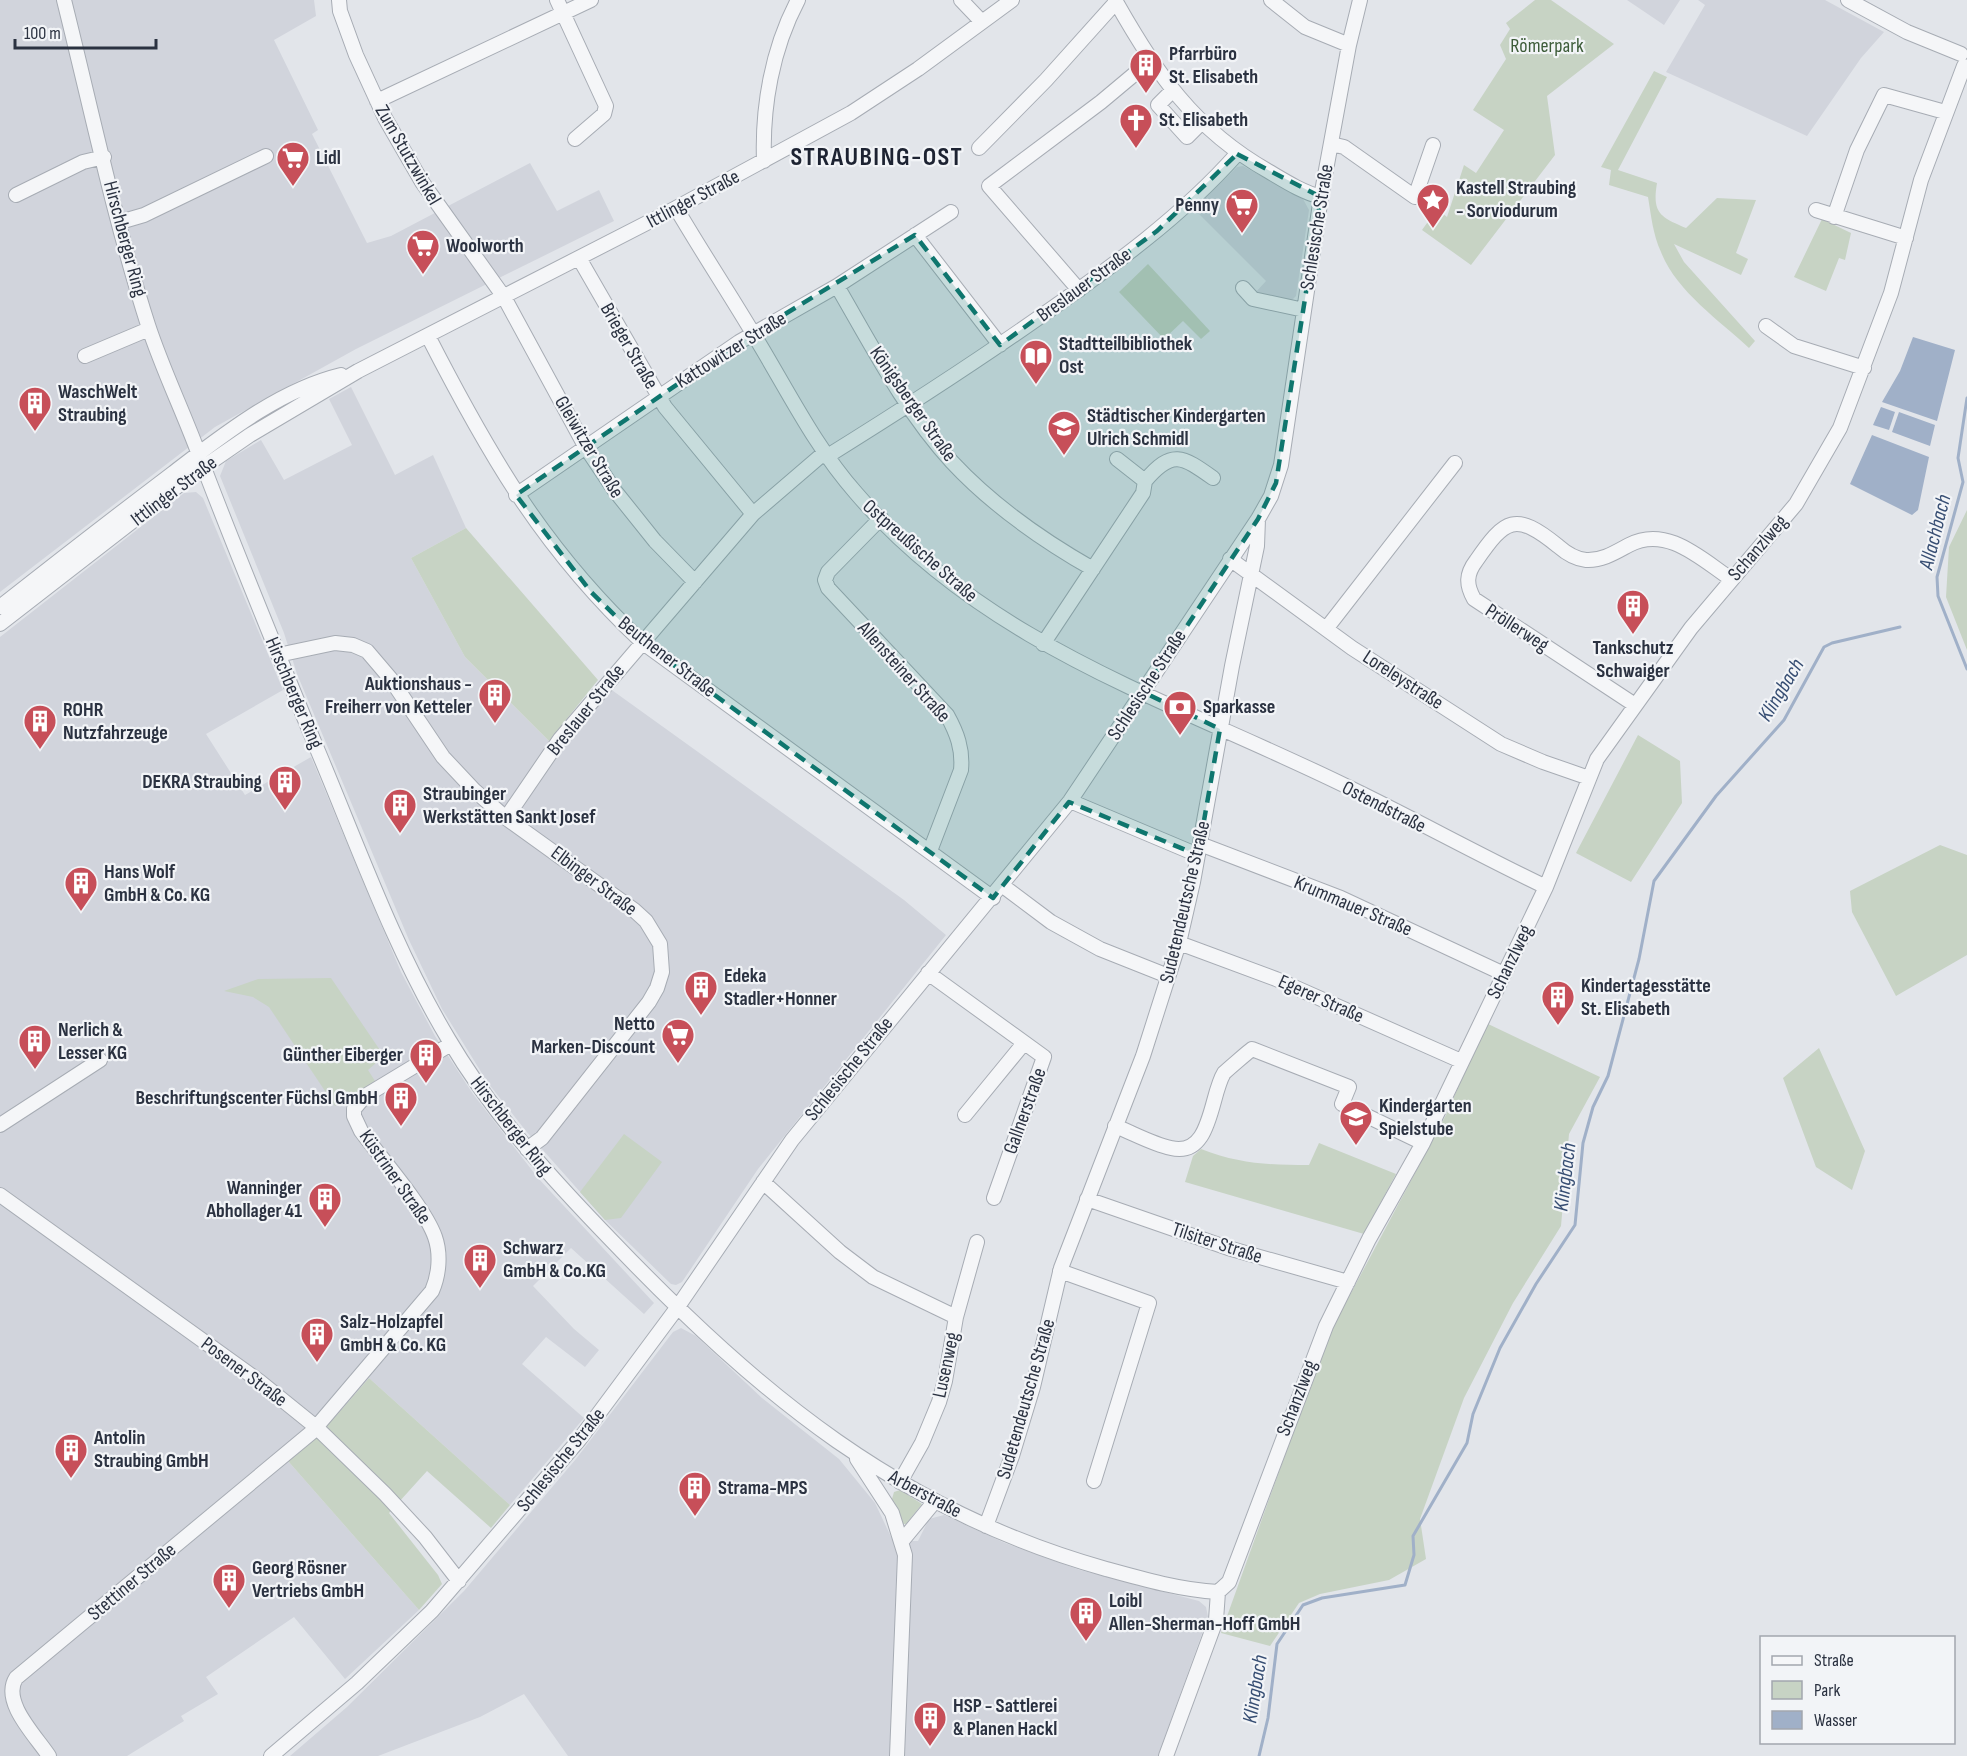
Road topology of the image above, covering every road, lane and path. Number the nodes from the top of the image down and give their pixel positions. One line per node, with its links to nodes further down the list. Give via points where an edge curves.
1 (64, 0): 27 (street, Hirschberger Ring)
2 (339, 0): 18 (street, Zum Stutzwinkel, via 350,39)
3 (558, 0): 12 (street)
4 (591, 0): 12 (street)
5 (798, 0): 28 (street, via 773,67 766,108)
6 (961, 0): 13 (street)
7 (1012, 0): 13 (street, Ittlinger Straße)
8 (1271, 0): 14 (street, via 1305,27)
9 (1360, 0): 14 (street, Schlesische Straße)
10 (1848, 0): 15 (street)
11 (1115, 1): 16 (street); 24 (street, via 1046,80)
12 (563, 13): 18 (street); 21 (street, via 606,106 604,114)
13 (982, 22): 28 (street, Ittlinger Straße, via 876,97)
14 (1349, 45): 22 (street, Schlesische Straße)
15 (1965, 59): 19 (street, Schanzlweg)
16 (1150, 61): 17 (street); 41 (street, via 989,186)
17 (1172, 91): 20 (street); 20 (street, via 1158,105 1187,136)
18 (377, 101): 42 (street, Zum Stutzwinkel, via 438,208)
19 (1944, 112): 34 (street, via 1884,94 1857,150); 37 (street, Schanzlweg)
20 (1201, 123): 25 (street)
21 (575, 139)
22 (1331, 144): 23 (street, Schlesische Straße, via 1344,147 1415,197); 30 (street, Schlesische Straße)
23 (1433, 145)
24 (979, 148)
25 (1238, 154): 30 (street); 41 (street, Breslauer Straße, via 1182,210)
26 (266, 156): 35 (street, via 144,215)
27 (104, 157): 29 (street, via 83,162); 35 (street, Hirschberger Ring)
28 (764, 161): 31 (street, Ittlinger Straße)
29 (16, 195)
30 (1321, 197): 43 (street, Schlesische Straße)
31 (676, 208): 38 (street, Ittlinger Straße); 46 (street, Ostpreußische Straße)
32 (1816, 210): 34 (street)
33 (951, 212): 36 (street, Kattowitzer Straße)
34 (1834, 217): 37 (street)
35 (120, 222): 45 (street, Hirschberger Ring)
36 (915, 235): 39 (street, Kattowitzer Straße); 48 (street)
37 (1906, 238): 50 (street, Schanzlweg)
38 (579, 258): 42 (street, Ittlinger Straße); 52 (street, Brieger Straße)
39 (837, 286): 46 (street, Kattowitzer Straße); 53 (street, Königsberger Straße)
40 (1243, 288): 43 (street, Schlesische Straße, via 1253,299)
41 (1079, 290): 48 (street, Breslauer Straße)
42 (504, 297): 47 (street, Ittlinger Straße); 54 (street, Gleiwitzer Straße)
43 (1304, 310): 65 (street, Schlesische Straße, via 1281,465)
44 (1766, 326): 50 (street, via 1794,346)
45 (149, 329): 49 (street); 55 (street, Hirschberger Ring)
46 (754, 333): 52 (street, Kattowitzer Straße); 56 (street, Ostpreußische Straße)
47 (428, 336): 51 (street, Ittlinger Straße); 62 (street, Beuthener Straße)
48 (1000, 345): 53 (street, Breslauer Straße)
49 (85, 356)
50 (1864, 368): 69 (street, Schanzlweg, via 1840,428 1808,486)
51 (358, 371): 55 (street, Ittlinger Straße, via 306,388); 59 (street, Ittlinger Straße, via 250,435)
52 (658, 396): 54 (street, Kattowitzer Straße); 63 (street, Brieger Straße)
53 (909, 405): 56 (street, Breslauer Straße); 67 (street, Königsberger Straße, via 950,460 982,491 1034,533)
54 (585, 446): 62 (street, Kattowitzer Straße); 70 (street, Gleiwitzer Straße, via 633,516)
55 (198, 453): 59 (street, Hirschberger Ring); 71 (street, Ittlinger Straße)
56 (825, 455): 63 (street, Breslauer Straße); 64 (street, Ostpreußische Straße)
57 (1117, 459): 61 (street)
58 (1455, 462): 73 (street)
59 (204, 468): 72 (street, Ittlinger Straße); 76 (street, Hirschberger Ring)
60 (1213, 478): 61 (street, via 1179,458 1157,466)
61 (1145, 481): 67 (street, via 1140,502)
62 (516, 495): 74 (street, Beuthener Straße, via 584,584)
63 (753, 514): 70 (street, Breslauer Straße)
64 (880, 518): 75 (street, Ostpreußische Straße, via 961,590); 84 (street, Allensteiner Straße, via 828,572 825,580 828,588 947,715 956,732 961,770)
65 (1258, 519): 66 (street, Schlesische Straße); 68 (street, Sudetendeutsche Straße)
66 (1230, 559): 68 (street, Loreleystraße); 77 (street, Schlesische Straße)
67 (1093, 569): 75 (street)
68 (1251, 574): 73 (street, Loreleystraße); 79 (street, Sudetendeutsche Straße)
69 (1731, 579): 78 (street, Schanzlweg); 78 (street, Pröllerweg, via 1682,546 1659,538 1647,538 1608,556 1587,560 1567,553 1530,525 1514,524 1494,535 1468,576 1474,599)
70 (695, 582): 74 (street, Breslauer Straße)
71 (0, 607)
72 (0, 624)
73 (1326, 629): 80 (street, Loreleystraße, via 1501,744)
74 (642, 642): 82 (street, Breslauer Straße, via 560,739); 84 (street, Beuthener Straße)
75 (1043, 644): 77 (street, Ostpreußische Straße)
76 (278, 655): 82 (street, Elbinger Straße, via 335,643 367,651 390,678 442,757); 93 (street, Hirschberger Ring, via 395,934)
77 (1143, 692): 79 (street, Ostpreußische Straße); 81 (street, Schlesische Straße)
78 (1635, 705): 80 (street, Schanzlweg, via 1608,742)
79 (1220, 729): 83 (street, Sudetendeutsche Straße); 86 (street, Ostendstraße, via 1352,789)
80 (1589, 778): 86 (street, Schanzlweg)
81 (1070, 801): 83 (street, Krummauer Straße); 85 (street, Schlesische Straße)
82 (506, 818): 100 (street, Elbinger Straße, via 634,910 653,930 663,957 662,972 649,1002 542,1138)
83 (1199, 849): 88 (street, Sudetendeutsche Straße); 90 (street, Krummauer Straße, via 1341,898)
84 (930, 851): 87 (street, Beuthener Straße)
85 (1003, 886): 87 (street, Schlesische Straße); 91 (street, via 1043,917 1100,949)
86 (1546, 887): 90 (street, Schanzlweg)
87 (993, 898): 89 (street, Schlesische Straße)
88 (1179, 943): 91 (street, Sudetendeutsche Straße); 95 (street, Egerer Straße, via 1276,979)
89 (928, 973): 92 (street, Gallnerstraße); 101 (street, Schlesische Straße, via 826,1097)
90 (1504, 974): 95 (street, Schanzlweg)
91 (1168, 976): 98 (street, Sudetendeutsche Straße)
92 (1024, 1042): 96 (street); 103 (street, Gallnerstraße, via 1044,1057)
93 (451, 1044): 100 (street, Hirschberger Ring); 110 (street, Küstriner Straße, via 365,1096 354,1108 361,1131 432,1229 437,1246 436,1282 427,1299)
94 (100, 1060): 97 (street)
95 (1461, 1061): 99 (street, Schanzlweg)
96 (965, 1115)
97 (0, 1125)
98 (1115, 1126): 99 (street, via 1172,1149 1191,1146 1202,1136 1225,1071 1252,1049 1349,1088 1342,1104); 104 (street, Sudetendeutsche Straße)
99 (1423, 1143): 107 (street, Schanzlweg)
100 (527, 1149): 108 (street, Hirschberger Ring)
101 (763, 1182): 108 (street, Schlesische Straße); 109 (street, via 873,1277)
102 (0, 1195): 110 (street, Posener Straße, via 259,1381)
103 (993, 1198)
104 (1087, 1199): 106 (street, Sudetendeutsche Straße); 107 (street, Tilsiter Straße, via 1228,1248)
105 (977, 1242): 109 (street, Lusenweg)
106 (1060, 1271): 112 (street, via 1149,1303); 115 (street, Sudetendeutsche Straße, via 1030,1397)
107 (1348, 1282): 118 (street, Schanzlweg, via 1311,1359 1229,1582)
108 (677, 1308): 111 (street, Arberstraße, via 762,1386); 117 (street, Schlesische Straße, via 585,1433)
109 (956, 1317): 113 (street, Lusenweg, via 939,1402)
110 (316, 1427): 117 (street, Posener Straße, via 425,1537); 120 (street, Stettiner Straße, via 16,1678 11,1690 14,1703)
111 (854, 1455): 113 (street, Arberstraße); 116 (street, via 880,1492)
112 (1094, 1481)
113 (900, 1482): 114 (street, Arberstraße)
114 (935, 1501): 115 (street, Arberstraße); 116 (street)
115 (986, 1526): 118 (street, Arberstraße, via 1088,1564)
116 (902, 1541): 121 (street, via 905,1571)
117 (459, 1581): 119 (street, Schlesische Straße, via 357,1683)
118 (1218, 1592): 122 (street, via 1215,1620)
119 (274, 1755)
120 (49, 1756)
121 (897, 1756)
122 (1166, 1756)

